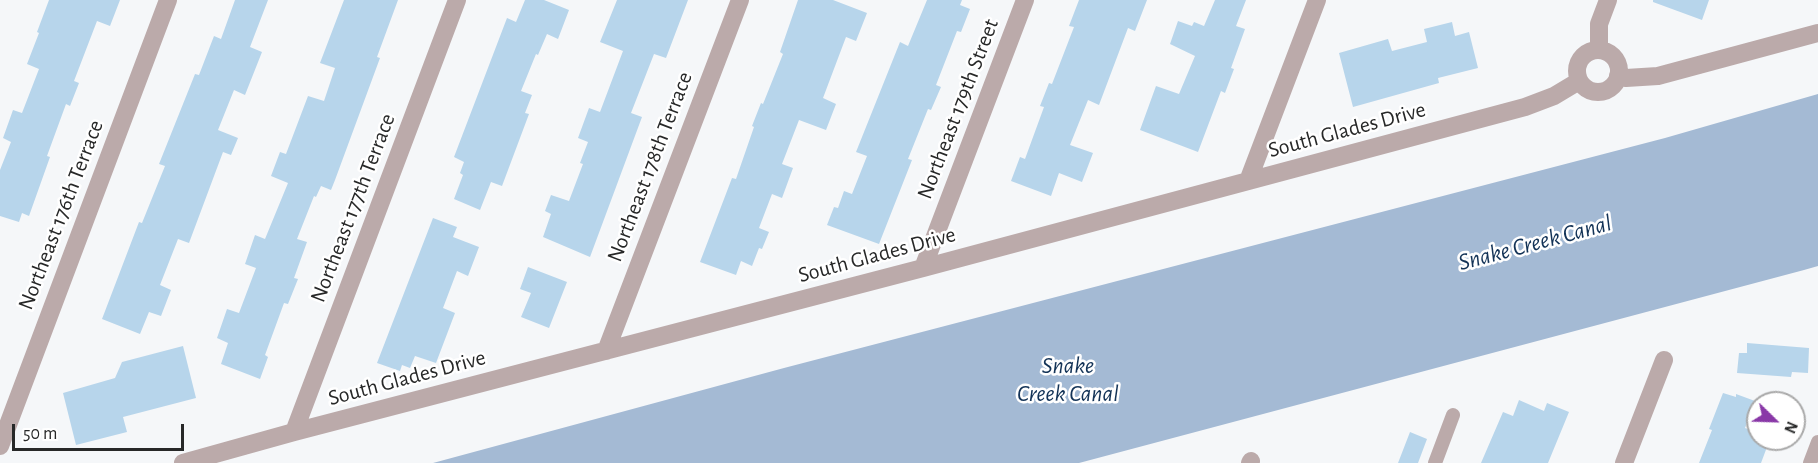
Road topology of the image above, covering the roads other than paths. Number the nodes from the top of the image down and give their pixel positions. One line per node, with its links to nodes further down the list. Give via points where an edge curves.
1 (168, 0): 18 (street, Northeast 176th Terrace)
2 (457, 0): 16 (street, Northeast 177th Terrace)
3 (740, 0): 13 (street, Northeast 178th Terrace)
4 (1025, 0): 12 (street, Northeast 179th Street)
5 (1317, 0): 11 (street)
6 (1608, 0): 8 (street, via 1599,24)
7 (1818, 33): 9 (street, via 1658,76)
8 (1599, 50): 9 (street, via 1614,57); 10 (street, via 1588,52 1578,62)
9 (1618, 76): 10 (street, via 1611,88 1598,93 1585,89)
10 (1579, 81): 11 (street, South Glades Drive, via 1525,107)
11 (1248, 181): 12 (street, South Glades Drive)
12 (923, 268): 13 (street, South Glades Drive)
13 (606, 351): 16 (street, South Glades Drive)
14 (1664, 360): 21 (street)
15 (1454, 415): 20 (lane)
16 (294, 432): 19 (street, South Glades Drive)
17 (1818, 442): 22 (lane)
18 (0, 446)
19 (183, 463)
20 (1436, 463)
21 (1624, 463)
22 (1810, 463)

